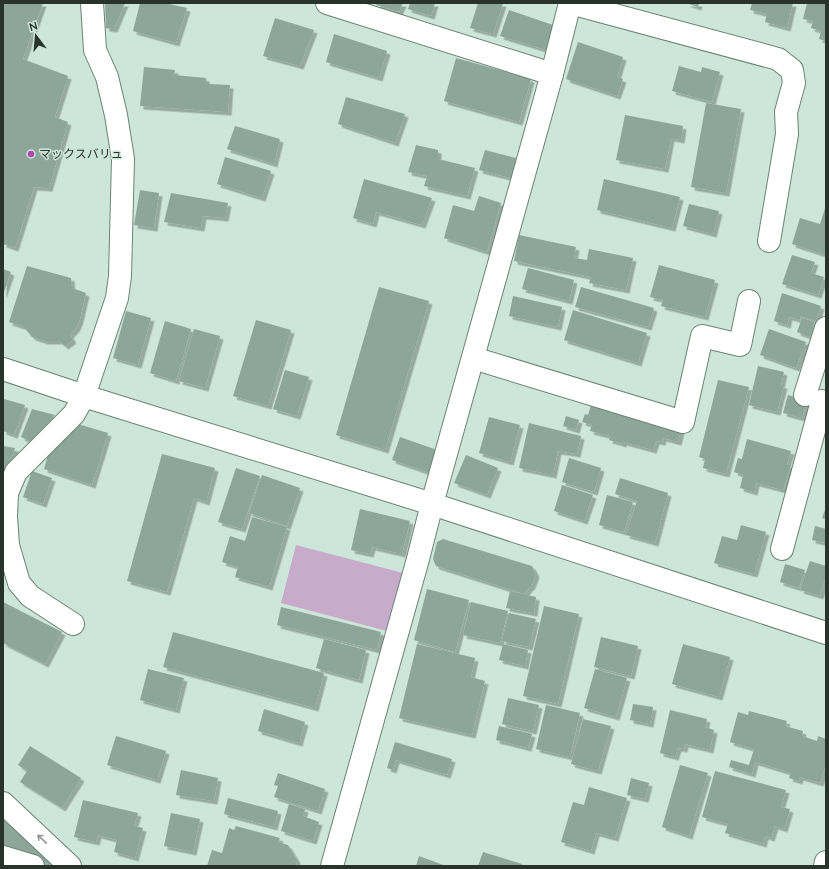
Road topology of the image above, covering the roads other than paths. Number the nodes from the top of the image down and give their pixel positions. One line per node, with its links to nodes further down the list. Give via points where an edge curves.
1 (92, 3): 10 (street, via 95,50 107,77 123,159 120,276 117,298)
2 (327, 3): 4 (street)
3 (570, 3): 4 (street); 5 (street, via 778,59 792,70 794,83 786,112 787,134)
4 (552, 74): 8 (street)
5 (769, 241)
6 (749, 300): 8 (street, via 740,345 702,336 683,422)
7 (826, 328): 11 (street)
8 (473, 358): 12 (street)
9 (3, 369): 10 (street)
10 (84, 396): 12 (street); 14 (street, via 74,414 16,472 6,501 8,545 19,583 30,596)
11 (812, 398): 13 (street)
12 (432, 504): 15 (street); 21 (street)
13 (782, 549)
14 (73, 624)
15 (826, 633)
16 (3, 803): 20 (street, one-way to 16)
17 (3, 857): 19 (street)
18 (826, 862): 22 (street)
19 (33, 866)
20 (70, 866)
21 (332, 866)
22 (825, 866)

